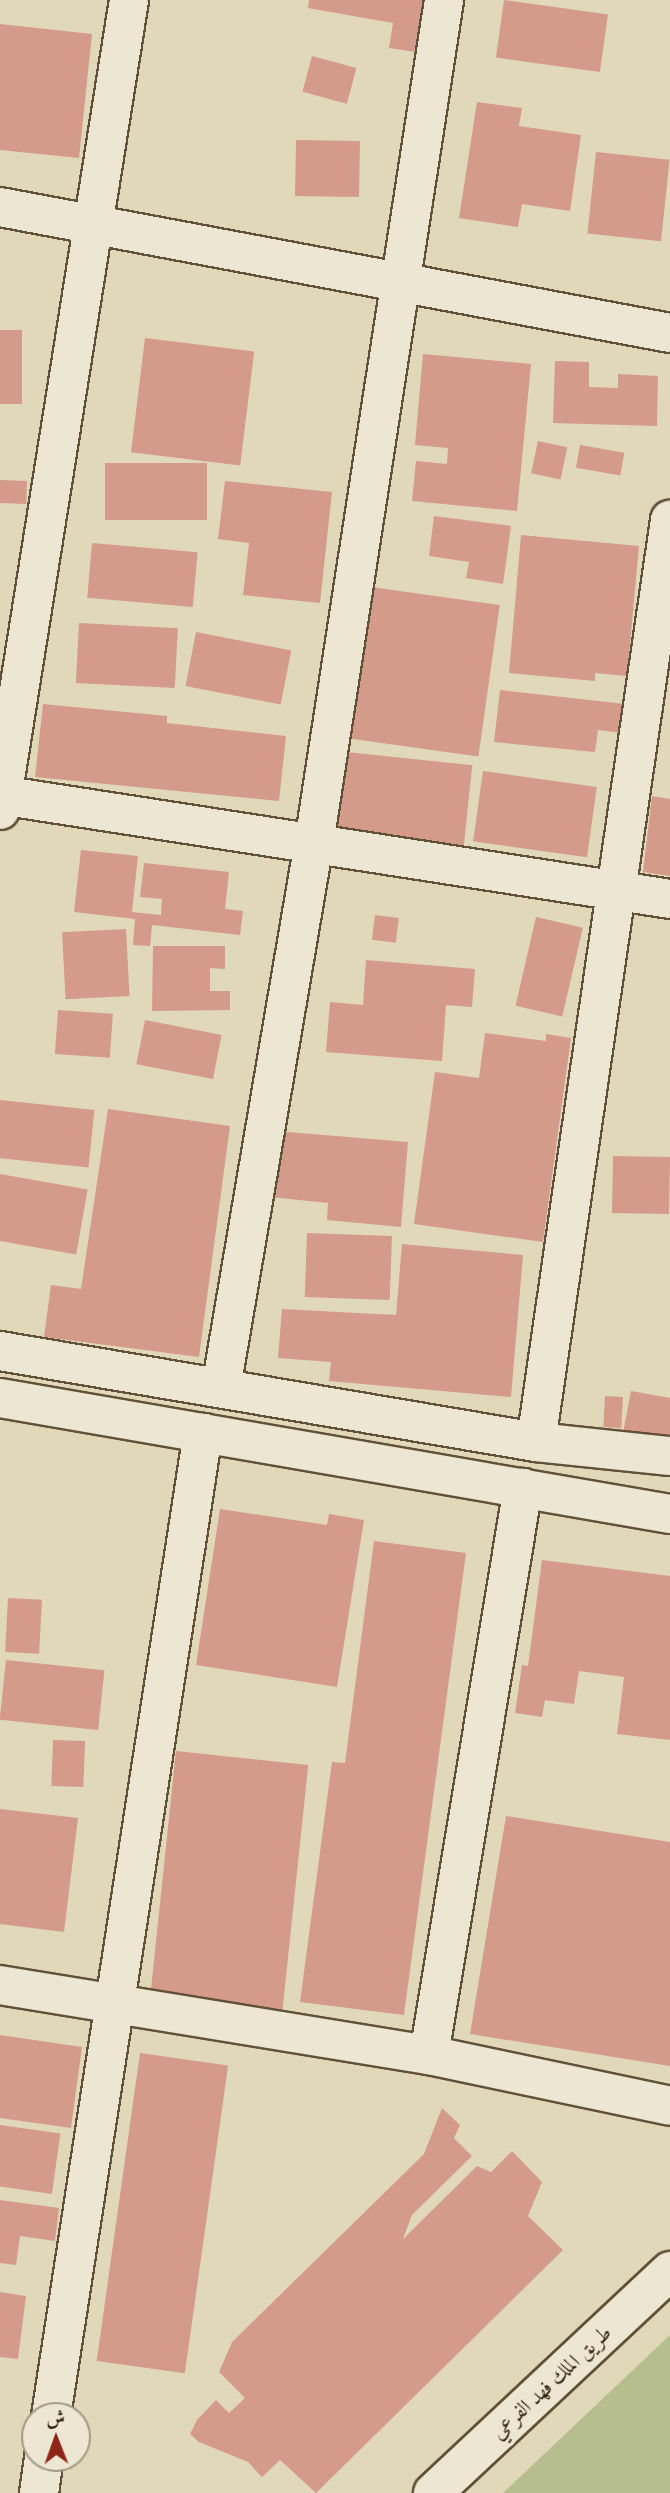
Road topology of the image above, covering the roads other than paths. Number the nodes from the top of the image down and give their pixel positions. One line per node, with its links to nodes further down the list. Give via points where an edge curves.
1 (130, 0): 4 (street)
2 (444, 0): 5 (street)
3 (0, 207): 4 (street)
4 (94, 223): 5 (street); 8 (street)
5 (403, 281): 6 (street); 9 (street)
6 (670, 333)
7 (670, 520): 10 (street)
8 (1, 800): 9 (street)
9 (314, 844): 10 (street); 13 (street)
10 (615, 890): 11 (street); 16 (street)
11 (670, 899)
12 (0, 1351): 13 (street)
13 (211, 1387): 15 (street, via 195,1385); 16 (street)
14 (0, 1398): 15 (street)
15 (199, 1432): 18 (street); 21 (street)
16 (536, 1441): 17 (street)
17 (670, 1456)
18 (523, 1488): 19 (street); 22 (street)
19 (670, 1514)
20 (0, 1985): 21 (street)
21 (112, 2006): 22 (street); 25 (street)
22 (429, 2056): 23 (street)
23 (670, 2106)
24 (670, 2271): 28 (street, طريق الملك فهد الفرعي)
25 (53, 2402)
26 (42, 2472): 27 (street)
27 (39, 2493)
28 (433, 2493)

